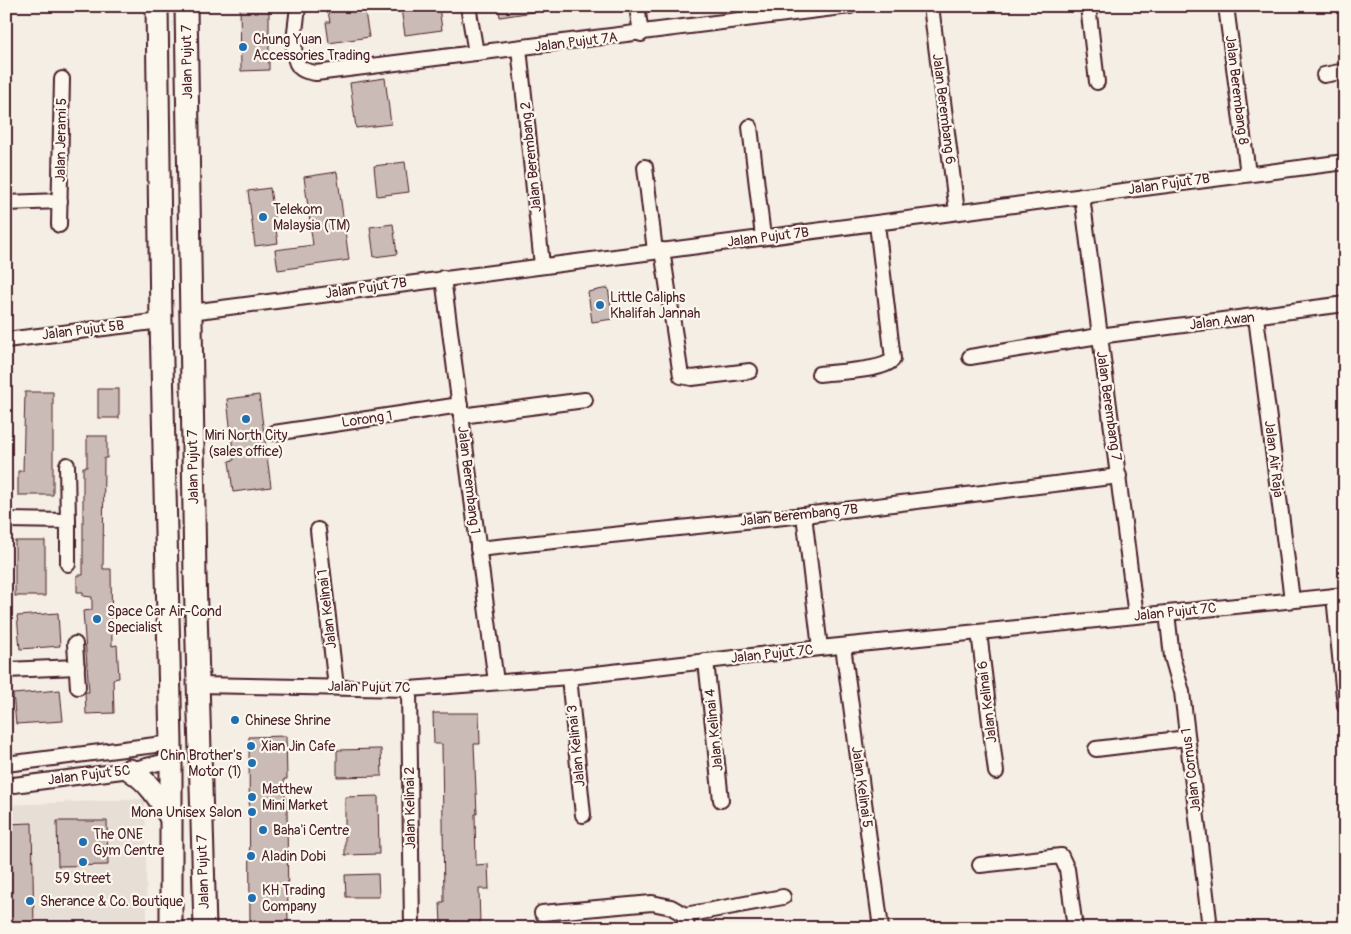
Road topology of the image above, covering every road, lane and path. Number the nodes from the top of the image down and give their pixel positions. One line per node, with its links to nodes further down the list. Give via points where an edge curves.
1 (158, 6): 35 (main road, Jalan Pujut 7)
2 (186, 6): 33 (main road, Jalan Pujut 7)
3 (298, 6): 13 (street, Jalan Pujut 7A, via 294,56 302,69 316,72)
4 (468, 6): 13 (street)
5 (637, 6): 11 (street)
6 (850, 6): 10 (street, Jalan Pujut 7A)
7 (931, 6): 25 (street, Jalan Berembang 6)
8 (1088, 6): 17 (street)
9 (1226, 6): 21 (street, Jalan Berembang 8)
10 (781, 10): 11 (street, Jalan Pujut 7A)
11 (640, 34): 12 (street, Jalan Pujut 7A)
12 (519, 48): 13 (street, Jalan Pujut 7A); 30 (street, Jalan Berembang 2)
13 (476, 54)
14 (1345, 71): 15 (street)
15 (1324, 75)
16 (62, 79): 23 (street, Jalan Jerami 5)
17 (1097, 82)
18 (750, 127): 28 (street)
19 (1345, 162): 21 (street, Jalan Pujut 7B)
20 (645, 167): 29 (street)
21 (1248, 174): 22 (street, Jalan Pujut 7B)
22 (1082, 196): 25 (street, Jalan Pujut 7B); 36 (street, Jalan Berembang 7)
23 (60, 201): 24 (street, Jalan Jerami 5); 27 (street, Jalan Jerami 5)
24 (6, 202)
25 (957, 212): 26 (street, Jalan Pujut 7B)
26 (877, 224): 28 (street, Jalan Pujut 7B); 40 (street, via 893,359 879,366)
27 (59, 225)
28 (762, 237): 29 (street, Jalan Pujut 7B)
29 (658, 251): 30 (street, Jalan Pujut 7B); 39 (street, via 681,376 692,378)
30 (542, 265): 31 (street, Jalan Pujut 7B)
31 (443, 278): 33 (street, Jalan Pujut 7B); 42 (street, Jalan Berembang 1)
32 (1345, 304): 34 (street, Jalan Awan)
33 (191, 312): 52 (main road, Jalan Pujut 7)
34 (1256, 317): 36 (street, Jalan Awan); 54 (street, Jalan Air Raja)
35 (161, 321): 37 (street, Jalan Pujut 5B); 73 (main road, Jalan Pujut 7)
36 (1099, 336): 38 (street, Jalan Awan); 45 (street, Jalan Berembang 7)
37 (6, 340)
38 (970, 357)
39 (750, 371)
40 (818, 374)
41 (585, 400): 42 (street, Lorong 1)
42 (460, 410): 43 (street, Lorong 1); 50 (street, Jalan Berembang 1)
43 (274, 433)
44 (67, 465): 48 (street)
45 (1119, 476): 46 (street, Jalan Berembang 7B); 56 (street, Jalan Berembang 7)
46 (804, 515): 50 (street, Jalan Berembang 7B); 60 (street)
47 (6, 520): 48 (street)
48 (68, 521): 51 (street)
49 (318, 530): 68 (street, Jalan Kelinai 1)
50 (478, 549): 65 (street, Jalan Berembang 1)
51 (68, 564)
52 (195, 574): 66 (main road, Jalan Pujut 7); 73 (main road, via 188,613 191,737 189,742)
53 (1339, 596): 54 (street, Jalan Pujut 7C); 70 (street)
54 (1292, 600): 55 (street, Jalan Pujut 7C)
55 (1167, 613): 56 (street, Jalan Pujut 7C); 71 (street, Jalan Cornus 1)
56 (1136, 616): 57 (street, Jalan Pujut 7C)
57 (979, 632): 59 (street, Jalan Pujut 7C); 77 (street, Jalan Kelinai 6)
58 (75, 644): 62 (street)
59 (843, 646): 60 (street, Jalan Pujut 7C); 90 (street, Jalan Kelinai 5)
60 (820, 648): 61 (street, Jalan Pujut 7C)
61 (706, 661): 64 (street, Jalan Pujut 7C); 80 (street, Jalan Kelinai 4)
62 (77, 667): 63 (street); 67 (street)
63 (6, 670)
64 (569, 677): 65 (street, Jalan Pujut 7C); 81 (street, Jalan Kelinai 3)
65 (496, 682): 69 (street, Jalan Pujut 7C)
66 (198, 685): 68 (street, Jalan Pujut 7C); 88 (main road, Jalan Pujut 7)
67 (78, 687)
68 (336, 687): 69 (street, Jalan Pujut 7C)
69 (409, 689): 89 (street, Jalan Kelinai 2)
70 (1345, 706)
71 (1187, 738): 72 (street); 92 (street, Jalan Cornus 1)
72 (1096, 749)
73 (171, 751): 74 (street, Jalan Pujut 5C); 76 (street, Jalan Pujut 5C); 82 (main road, Jalan Pujut 7)
74 (50, 760): 75 (street, Jalan Pujut 5C); 78 (street)
75 (6, 764)
76 (130, 770): 78 (street, Jalan Pujut 5C); 82 (main road, via 156,793)
77 (996, 772)
78 (54, 780): 79 (street, Jalan Pujut 5C)
79 (6, 786)
80 (721, 800)
81 (583, 815)
82 (170, 818): 87 (main road, Jalan Pujut 7)
83 (980, 865): 91 (street, via 1061,856 1067,869)
84 (783, 897): 86 (street)
85 (542, 913): 86 (street, via 652,903 671,907)
86 (686, 921)
87 (171, 928)
88 (205, 928)
89 (412, 928)
90 (881, 928)
91 (1075, 928)
92 (1210, 928)

